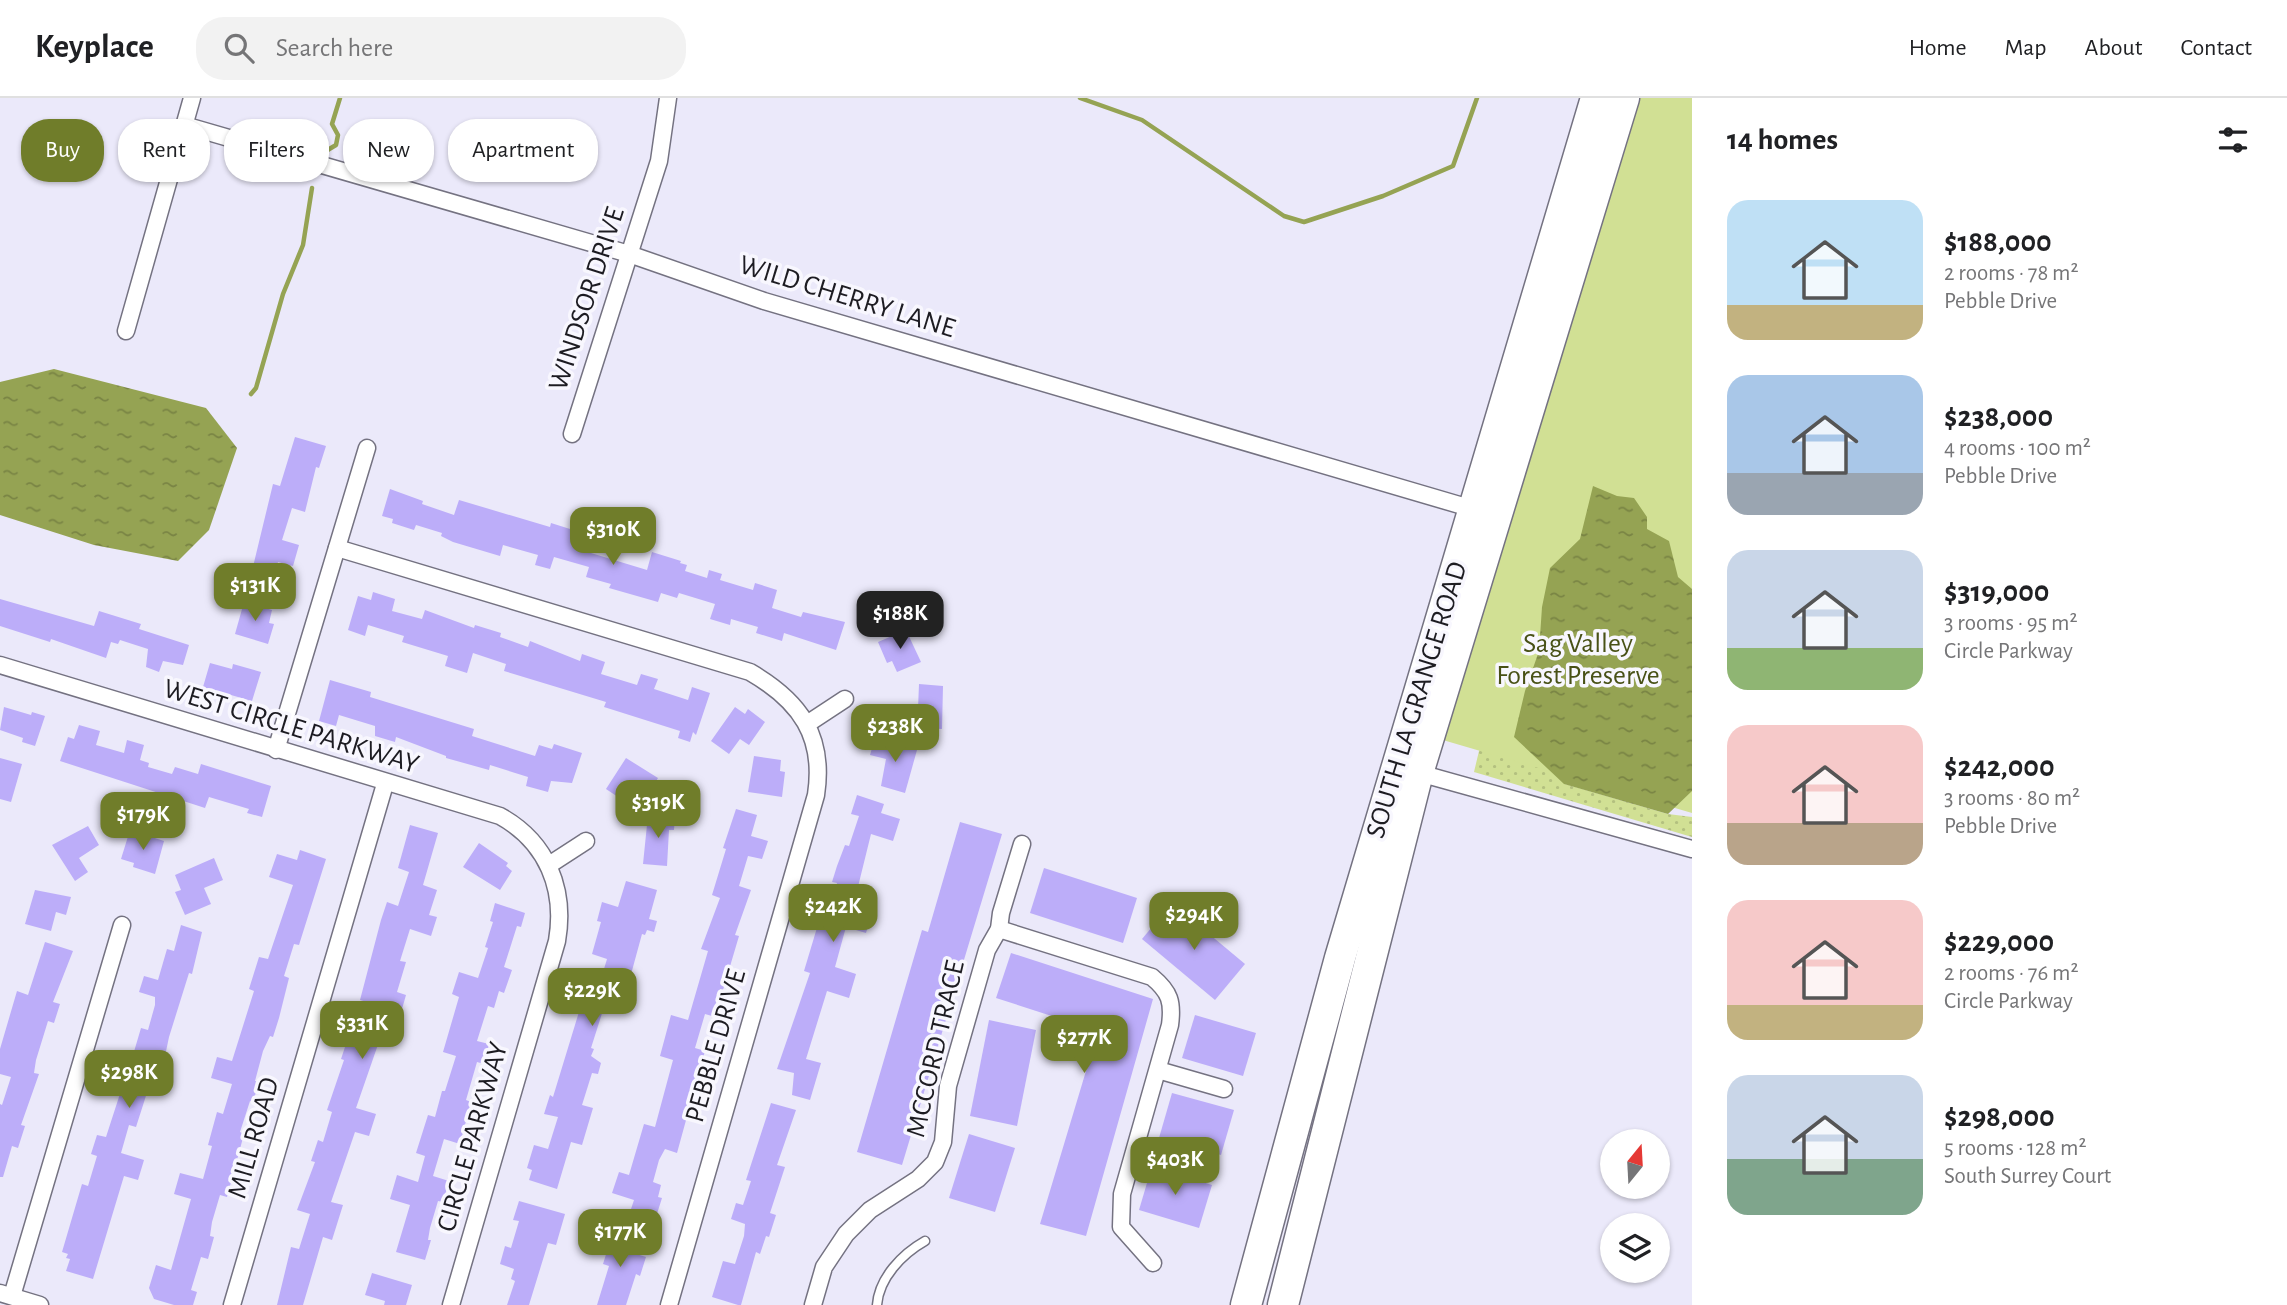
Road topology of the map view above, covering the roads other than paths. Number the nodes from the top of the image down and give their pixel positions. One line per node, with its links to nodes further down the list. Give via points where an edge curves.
1 (192, 98): 5 (street)
2 (668, 98): 8 (street, WINDSOR DRIVE, via 659,161)
3 (1596, 98): 12 (highway, SOUTH LA GRANGE ROAD)
4 (1624, 98): 12 (highway, SOUTH LA GRANGE ROAD)
5 (186, 119)
6 (210, 132): 8 (street, WILD CHERRY LANE)
7 (168, 182): 9 (street)
8 (629, 254): 10 (street, WINDSOR DRIVE); 12 (street, WILD CHERRY LANE, via 764,301)
9 (126, 331)
10 (572, 434)
11 (367, 448): 13 (street)
12 (1485, 512): 18 (highway, SOUTH LA GRANGE ROAD)
13 (337, 548): 16 (street, PEBBLE DRIVE, via 750,672 774,685); 17 (street)
14 (0, 665): 17 (street, WEST CIRCLE PARKWAY)
15 (845, 699): 16 (street)
16 (807, 724): 34 (street, PEBBLE DRIVE, via 820,770 816,795)
17 (276, 750): 19 (street, WEST CIRCLE PARKWAY)
18 (1407, 770): 22 (street); 37 (highway, SOUTH LA GRANGE ROAD); 38 (highway, SOUTH LA GRANGE ROAD)
19 (386, 784): 23 (street, WEST CIRCLE PARKWAY, via 500,816 519,827); 32 (street, MILL ROAD)
20 (586, 841): 23 (street)
21 (1022, 844): 25 (street, MCCORD TRACE)
22 (1692, 849)
23 (549, 865): 33 (street, CIRCLE PARKWAY, via 561,916 557,941)
24 (122, 925): 30 (street)
25 (999, 929): 26 (street, via 1152,977 1166,989 1172,1005); 35 (street, MCCORD TRACE, via 987,950 948,1086 943,1142 934,1162 846,1234 824,1267)
26 (1158, 1070): 27 (street); 29 (street, via 1122,1194 1121,1227)
27 (1224, 1089)
28 (925, 1241): 36 (lane, via 893,1267)
29 (1153, 1264)
30 (3, 1294): 31 (street)
31 (40, 1305)
32 (232, 1305)
33 (451, 1305)
34 (669, 1305)
35 (813, 1305)
36 (877, 1305)
37 (1246, 1305)
38 (1283, 1305)

